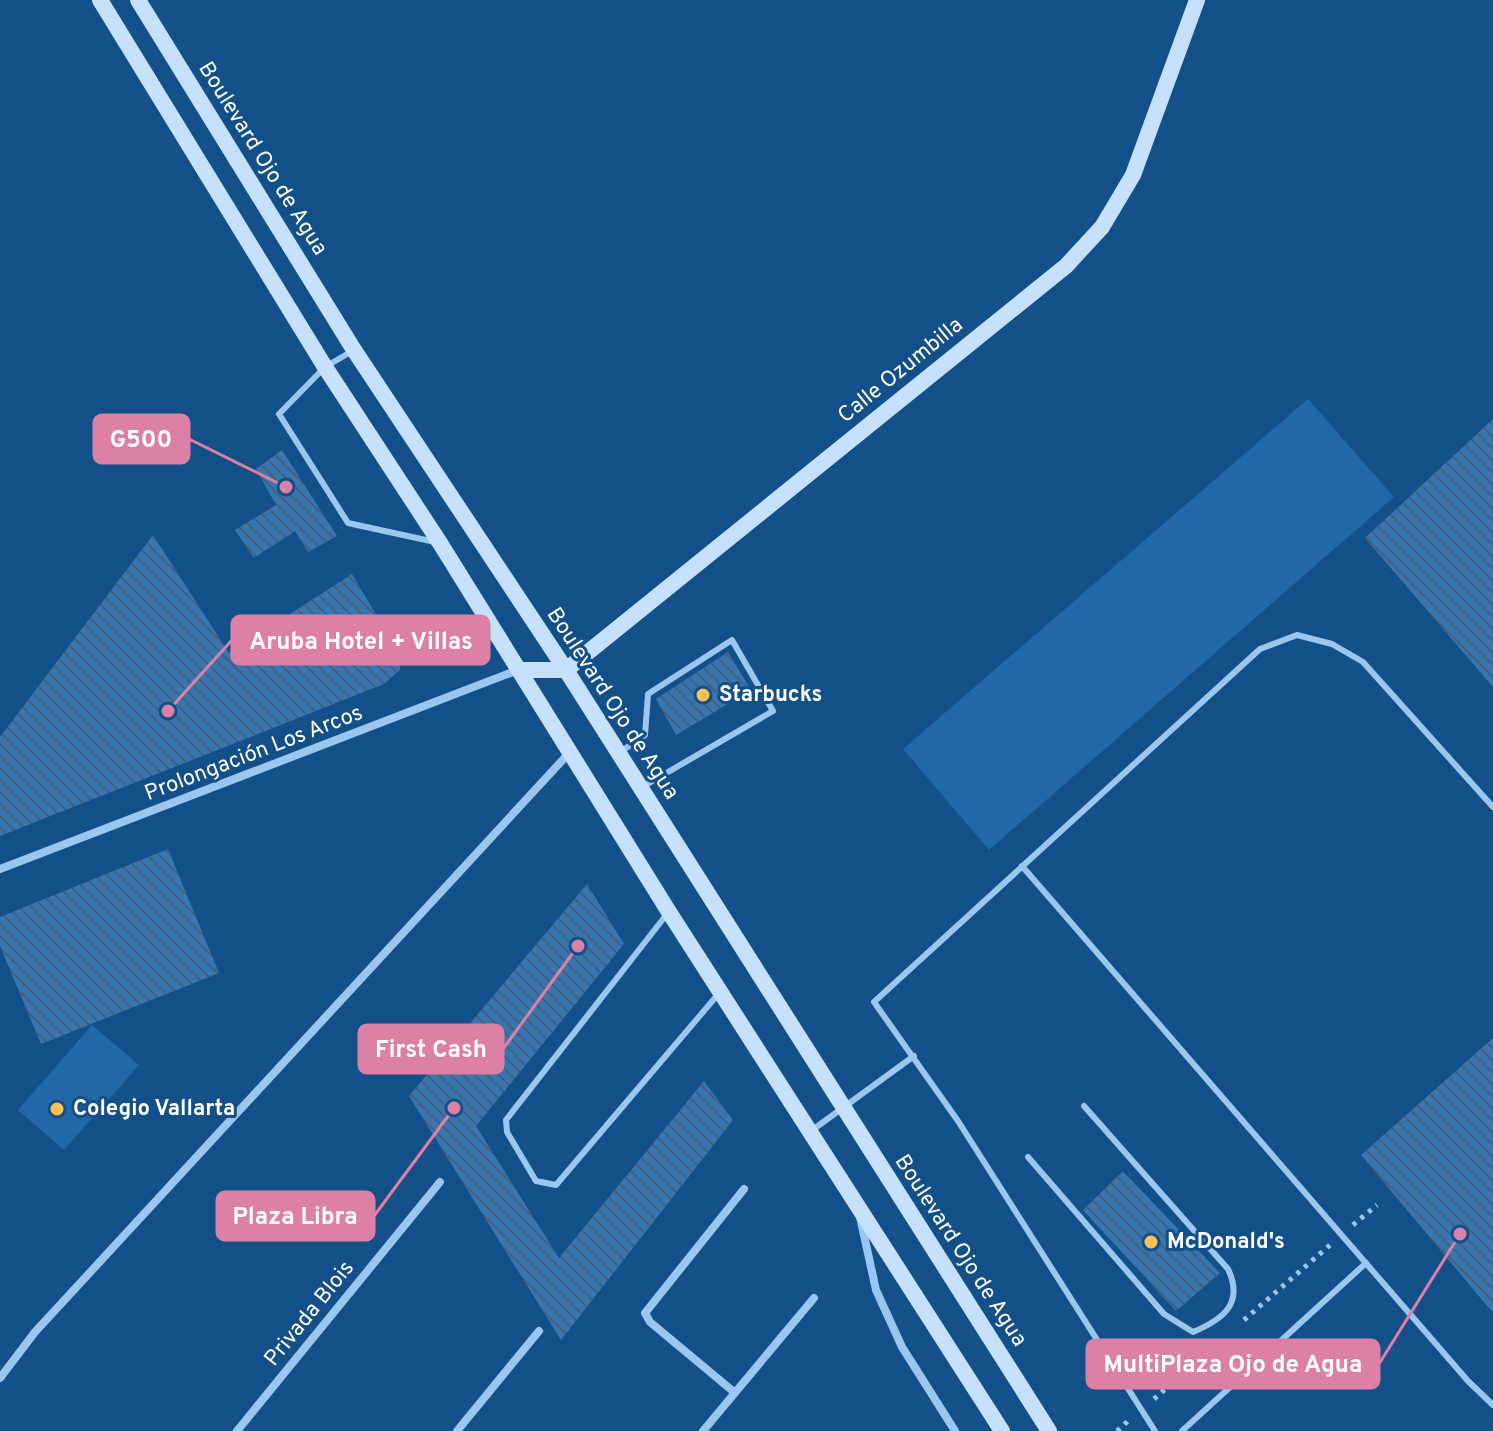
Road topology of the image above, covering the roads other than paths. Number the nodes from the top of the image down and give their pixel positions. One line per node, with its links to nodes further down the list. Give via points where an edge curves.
1 (100, 0): 5 (main road)
2 (138, 0): 4 (main road, Boulevard Ojo de Agua)
3 (1197, 0): 8 (main road, Calle Ozumbilla, via 1133,175 1102,227 1066,266)
4 (354, 350): 5 (lane); 8 (main road, Boulevard Ojo de Agua)
5 (325, 367): 6 (main road); 6 (lane, via 279,414 348,523)
6 (440, 543): 7 (main road)
7 (519, 670): 8 (main road); 9 (main road); 14 (street, Prolongación Los Arcos)
8 (566, 670): 10 (main road, Boulevard Ojo de Agua)
9 (571, 751): 15 (main road); 28 (street, via 35,1332)
10 (618, 754): 11 (main road, Boulevard Ojo de Agua); 11 (lane, via 645,735 648,694 732,640 773,711)
11 (641, 788): 19 (main road, Boulevard Ojo de Agua)
12 (1493, 807): 13 (lane, via 1363,662 1332,644 1297,635 1260,649)
13 (1022, 866): 17 (lane, via 874,1002); 25 (lane)
14 (0, 869)
15 (669, 912): 16 (main road); 16 (lane, via 506,1120 507,1132 536,1181 556,1185)
16 (720, 992): 20 (main road)
17 (914, 1056): 19 (lane); 37 (lane)
18 (1084, 1106): 21 (lane, via 1228,1269 1235,1284 1233,1305 1218,1322 1193,1332 1164,1314)
19 (842, 1108): 20 (lane); 36 (main road, Boulevard Ojo de Agua)
20 (811, 1131): 24 (main road)
21 (1028, 1157)
22 (440, 1182): 31 (street, Privada Blois)
23 (744, 1189): 29 (street, via 645,1313)
24 (855, 1197): 34 (street, via 876,1290 902,1347); 35 (main road)
25 (1366, 1263): 30 (lane); 38 (lane)
26 (814, 1298): 29 (street)
27 (539, 1331): 32 (street)
28 (0, 1378)
29 (734, 1392): 33 (street)
30 (1493, 1405)
31 (237, 1431)
32 (457, 1431)
33 (703, 1431)
34 (955, 1431)
35 (1002, 1431)
36 (1049, 1431)
37 (1155, 1431)
38 (1182, 1431)

